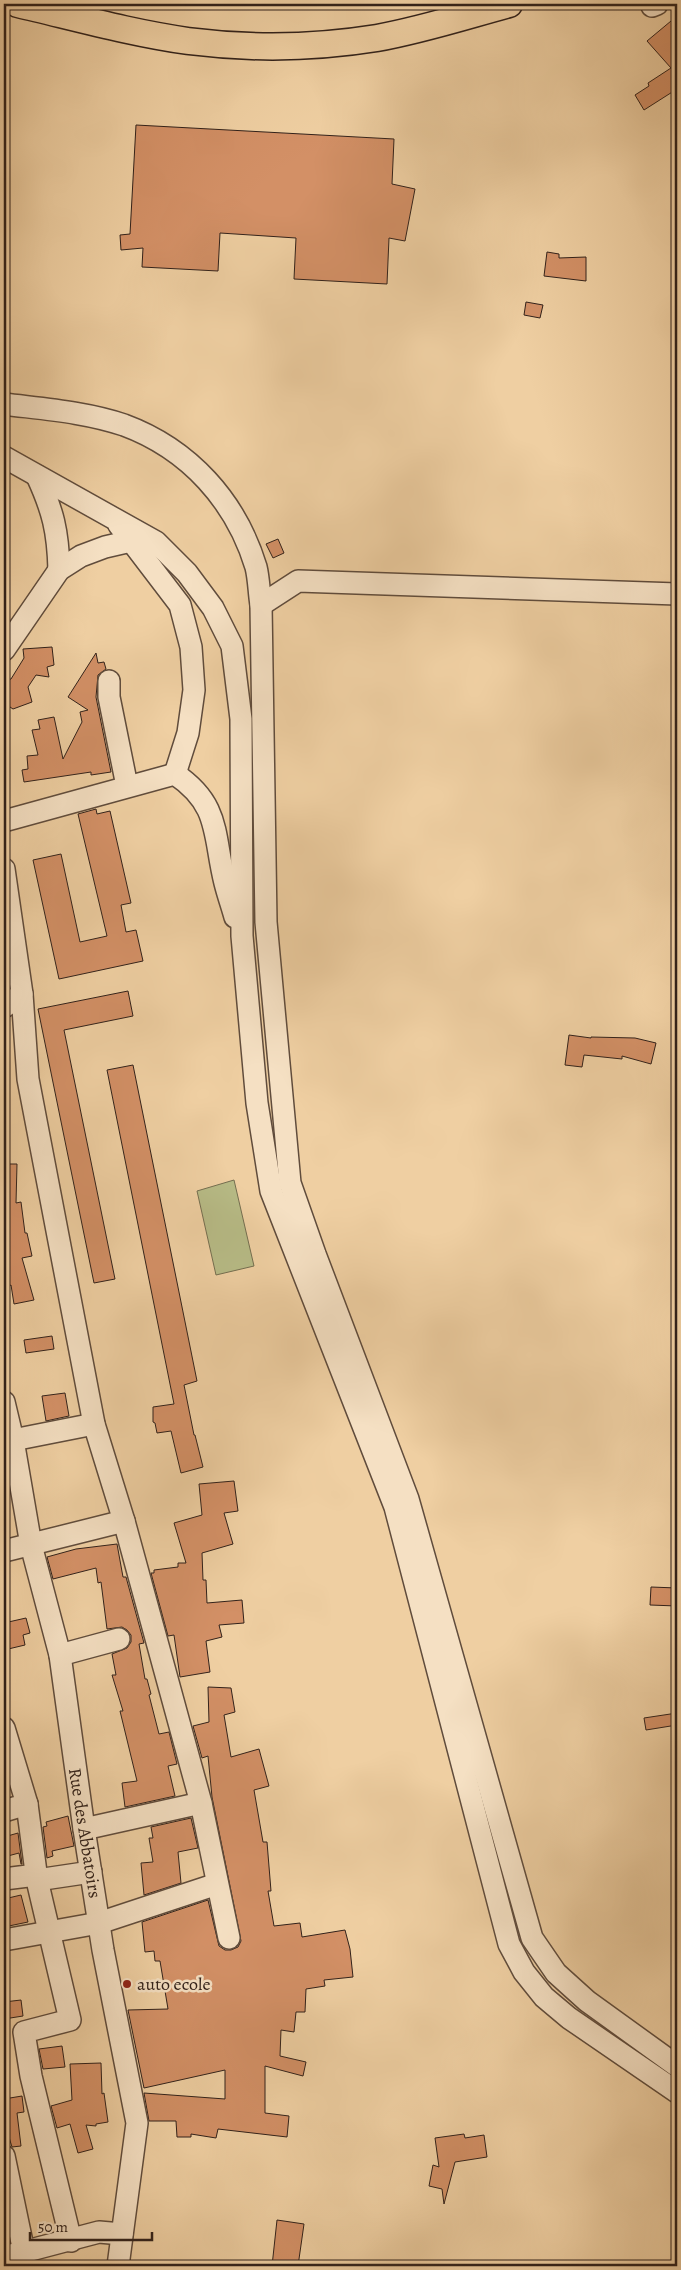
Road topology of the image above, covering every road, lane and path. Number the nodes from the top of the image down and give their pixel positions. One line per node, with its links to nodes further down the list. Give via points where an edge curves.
1 (18, 4): 2 (main road, via 151,34 226,45 263,46 301,46 376,38 449,22)
2 (509, 4)
3 (4, 404): 11 (street, via 123,425 167,445 200,471 227,504 245,535 256,569)
4 (4, 458): 5 (street)
5 (37, 476): 6 (street); 9 (street, via 51,506 58,537)
6 (114, 519): 7 (street); 8 (street)
7 (131, 541): 8 (street); 9 (street, via 81,556); 14 (street, via 180,605 191,647 194,690 188,733)
8 (156, 542): 18 (street, via 187,573 212,608 232,646 241,719)
9 (59, 570): 12 (street)
10 (677, 594): 11 (street, via 298,581)
11 (261, 605): 41 (street, via 266,922 290,1183 408,1499 532,1938 556,1973 587,2002)
12 (4, 650)
13 (109, 680): 15 (street, via 109,697)
14 (175, 774): 15 (street); 18 (street, via 189,784 209,810 225,884)
15 (127, 786): 16 (street)
16 (4, 821)
17 (4, 868): 19 (street)
18 (242, 936): 42 (street, via 257,1103 272,1192 395,1507 509,1944 524,1972 544,1998)
19 (9, 1002): 21 (street, via 28,1079)
20 (4, 1402): 22 (street, Rue des Abbatoirs)
21 (94, 1424): 22 (street); 23 (street)
22 (13, 1440): 24 (street, Rue des Abbatoirs)
23 (124, 1521): 24 (street); 29 (street)
24 (31, 1545): 25 (street); 27 (street, Rue des Abbatoirs)
25 (4, 1551)
26 (119, 1640): 27 (street)
27 (60, 1654): 32 (street, Rue des Abbatoirs)
28 (4, 1728): 30 (street)
29 (201, 1803): 32 (street); 36 (street)
30 (27, 1804): 31 (street); 34 (street)
31 (4, 1811)
32 (84, 1829): 33 (street, Rue des Abbatoirs)
33 (91, 1872): 34 (street); 37 (street, Rue des Abbatoirs)
34 (36, 1877): 35 (street); 38 (street)
35 (4, 1879)
36 (217, 1884): 37 (street); 39 (street)
37 (99, 1923): 38 (street); 44 (street, Rue des Abbatoirs, via 137,2123)
38 (49, 1932): 40 (street); 45 (street, via 70,2020 24,2032 31,2076)
39 (229, 1938)
40 (4, 1940)
41 (677, 2066)
42 (677, 2092)
43 (4, 2156): 46 (street)
44 (122, 2234): 45 (street, via 99,2232); 48 (street, Rue des Abbatoirs)
45 (72, 2240): 46 (street)
46 (24, 2252): 47 (street)
47 (4, 2257)
48 (118, 2266)

